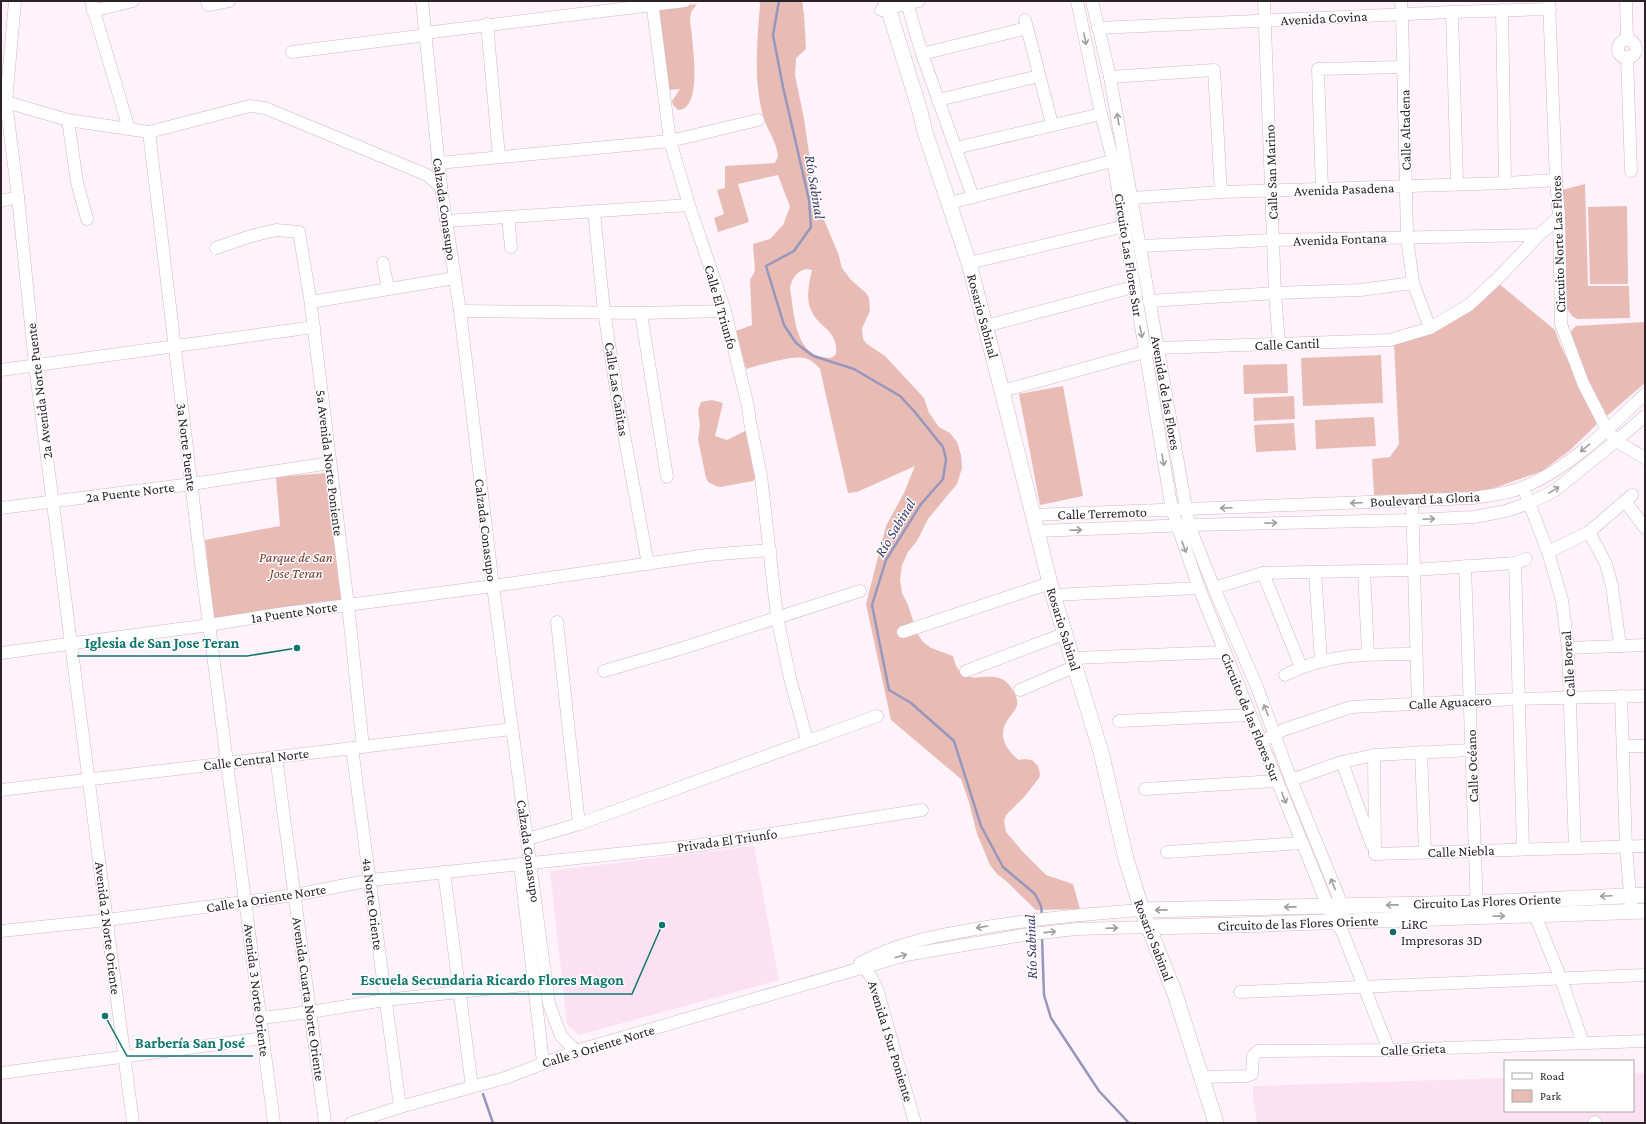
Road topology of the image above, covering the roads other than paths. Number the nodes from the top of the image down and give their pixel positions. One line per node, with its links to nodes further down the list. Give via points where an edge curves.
1 (15, 1): 30 (street, 2a Avenida Norte Puente)
2 (133, 1): 16 (street)
3 (208, 1): 4 (street, via 208,5)
4 (229, 1)
5 (422, 1): 23 (street, Calzada Conasupo)
6 (685, 1): 13 (street)
7 (1077, 1): 31 (street, Circuito Las Flores Sur, one-way to 31)
8 (1092, 1): 22 (street, Circuito Las Flores Sur)
9 (1264, 1): 20 (street, Calle San Marino)
10 (1401, 1): 19 (street, Calle Altadena)
11 (1626, 1): 42 (street, via 1627,40 1635,47 1632,56 1627,58)
12 (913, 2): 14 (street); 25 (street)
13 (652, 3): 21 (street); 37 (street, Calle El Triunfo)
14 (884, 5): 55 (main road, Rosario Sabinal)
15 (1549, 5): 17 (street, Avenida Covina); 43 (street, Circuito Norte Las Flores)
16 (92, 6): 35 (street)
17 (1502, 10): 18 (street, Avenida Covina); 44 (street)
18 (1452, 12): 19 (street, Avenida Covina); 45 (street)
19 (1402, 15): 20 (street, Avenida Covina); 26 (street, Calle Altadena)
20 (1265, 21): 22 (street, Avenida Covina); 50 (street, Calle San Marino)
21 (486, 24): 23 (street); 39 (street)
22 (1098, 28): 28 (street, Circuito Las Flores Sur)
23 (425, 32): 24 (street, via 419,36); 41 (street, Calzada Conasupo)
24 (292, 52)
25 (922, 54): 27 (street, via 1026,24); 29 (street)
26 (1403, 67): 46 (street, Calle Altadena); 48 (street, via 1318,69)
27 (1039, 76): 29 (street); 34 (street)
28 (1110, 76): 40 (street, Circuito Las Flores Sur, one-way to 28); 49 (street, via 1214,70)
29 (938, 100): 38 (street)
30 (3, 103): 32 (street); 51 (street, 2a Avenida Norte Puente)
31 (1101, 114): 34 (street); 40 (street, Circuito Las Flores Sur)
32 (68, 120): 35 (street); 60 (street, via 77,182)
33 (758, 120): 37 (street)
34 (1052, 124): 38 (street)
35 (129, 129): 36 (street)
36 (149, 132): 47 (street, via 250,106 265,108 427,175); 86 (street, 3a Norte Puente)
37 (670, 141): 39 (street); 56 (street, Calle El Triunfo)
38 (956, 148): 52 (street)
39 (499, 157): 41 (street)
40 (1119, 159): 52 (street); 53 (street, Avenida de las Flores); 62 (street, Circuito Las Flores Sur)
41 (438, 163): 47 (street, Calzada Conasupo)
42 (1631, 171)
43 (1556, 180): 44 (street, Avenida Pasadena); 59 (street, Circuito Norte Las Flores)
44 (1506, 183): 45 (street, Avenida Pasadena)
45 (1457, 184): 46 (street, Avenida Pasadena)
46 (1406, 186): 48 (street, Avenida Pasadena); 64 (street, Calle Altadena)
47 (441, 187): 61 (street, Calzada Conasupo)
48 (1322, 188): 50 (street, Avenida Pasadena)
49 (1221, 192): 50 (street, Avenida Pasadena); 53 (street, Avenida Pasadena)
50 (1271, 192): 65 (street, Calle San Marino)
51 (18, 196): 54 (street); 89 (street, 2a Avenida Norte Puente)
52 (973, 197): 55 (street)
53 (1132, 198): 66 (street, Avenida de las Flores)
54 (1, 202)
55 (950, 203): 70 (main road, Rosario Sabinal)
56 (689, 205): 57 (street); 80 (street, Calle El Triunfo)
57 (594, 212): 58 (street); 79 (street, Calle Las Cañitas)
58 (508, 217): 61 (street); 67 (street)
59 (1559, 217): 63 (street, Calle Cantil); 94 (street, Circuito Norte Las Flores, via 1561,324 1583,383)
60 (87, 218)
61 (446, 221): 71 (street, Calzada Conasupo)
62 (1125, 226): 70 (street); 73 (street, Circuito Las Flores Sur)
63 (1539, 235): 64 (street, Avenida Fontana); 84 (street, Calle Cantil, via 1469,305)
64 (1407, 237): 65 (street, Avenida Fontana); 72 (street, Calle Altadena)
65 (1273, 240): 66 (street, Avenida Fontana); 75 (street, Calle San Marino)
66 (1140, 246): 77 (street, Avenida de las Flores)
67 (511, 247)
68 (216, 248): 76 (street, 5a Avenida Norte Poniente, via 276,230 299,232)
69 (383, 263): 74 (street)
70 (969, 263): 82 (main road, Rosario Sabinal)
71 (455, 278): 74 (street); 78 (street, Calzada Conasupo)
72 (1413, 283): 75 (street, via 1360,290); 84 (street, Calle Altadena)
73 (1133, 287): 82 (street); 88 (street, Circuito Las Flores Sur, one-way to 88)
74 (388, 289): 76 (street)
75 (1275, 293): 77 (street); 85 (street, Calle San Marino)
76 (310, 300): 83 (street, 5a Avenida Norte Poniente)
77 (1149, 300): 87 (street, Avenida de las Flores)
78 (460, 311): 79 (street); 122 (street, Calzada Conasupo)
79 (604, 311): 81 (street); 116 (street, Calle Las Cañitas)
80 (725, 311): 81 (street); 114 (street, Calle El Triunfo, via 748,407 761,476)
81 (641, 312): 98 (street)
82 (986, 326): 91 (main road, Rosario Sabinal)
83 (314, 327): 86 (street); 97 (street, 5a Avenida Norte Poniente)
84 (1430, 328): 85 (street, Calle Cantil, via 1390,340)
85 (1279, 344): 87 (street, Calle Cantil)
86 (175, 347): 89 (street); 99 (street, 3a Norte Puente)
87 (1159, 348): 88 (street, Calle Cantil); 106 (street, Avenida de las Flores)
88 (1145, 353): 91 (street, Calle Cantil); 105 (street, Circuito Las Flores Sur, one-way to 105)
89 (35, 365): 90 (street); 102 (street, 2a Avenida Norte Puente)
90 (1, 370)
91 (1002, 390): 107 (main road, Rosario Sabinal)
92 (1645, 394): 94 (street, Boulevard La Gloria)
93 (1645, 416): 95 (street, Boulevard La Gloria)
94 (1607, 430): 95 (street, Circuito Norte Las Flores); 100 (street, Boulevard La Gloria, one-way to 100, via 1552,474)
95 (1616, 441): 96 (street, Circuito Norte Las Flores); 103 (street, Boulevard La Gloria, one-way to 95, via 1554,491)
96 (1645, 458)
97 (330, 463): 99 (street, 2a Puente Norte); 127 (street, 5a Avenida Norte Poniente)
98 (667, 477)
99 (192, 484): 102 (street, 2a Puente Norte); 130 (street, 3a Norte Puente)
100 (1523, 488): 101 (street, Boulevard La Gloria, via 1473,498); 103 (street, Calle Boreal)
101 (1412, 500): 106 (street, Boulevard La Gloria, one-way to 106); 108 (street)
102 (53, 501): 104 (street, 2a Puente Norte); 133 (street, 2a Avenida Norte Puente)
103 (1529, 502): 108 (street, Boulevard La Gloria, one-way to 103, via 1474,517 1506,511); 115 (street, Calle Boreal)
104 (1, 508)
105 (1172, 510): 106 (street, Boulevard La Gloria); 107 (street, Calle Terremoto); 110 (street, Circuito de las Flores Sur)
106 (1186, 510): 109 (street)
107 (1032, 515): 112 (main road, Rosario Sabinal)
108 (1412, 520): 109 (street, Boulevard La Gloria, one-way to 108); 118 (street)
109 (1189, 525): 110 (street, Boulevard La Gloria); 124 (street)
110 (1176, 526): 112 (street, Calle Terremoto, one-way to 110); 123 (street, Circuito de las Flores Sur, one-way to 123)
111 (1645, 528): 113 (street, via 1628,498)
112 (1036, 531): 125 (main road, Rosario Sabinal)
113 (1589, 532): 115 (street); 135 (street, via 1606,564 1612,586)
114 (770, 550): 116 (street, 1a Puente Norte, via 707,555); 128 (street, Calle El Triunfo)
115 (1548, 552): 136 (street, Calle Boreal, via 1562,600)
116 (648, 564): 122 (street, 1a Puente Norte)
117 (1465, 566): 118 (street); 151 (street, via 1521,561); 152 (street, Calle Océano)
118 (1414, 570): 119 (street); 140 (street)
119 (1364, 571): 120 (street); 139 (street)
120 (1315, 572): 121 (street); 141 (street)
121 (1263, 573): 124 (street); 143 (street)
122 (493, 586): 127 (street, 1a Puente Norte); 157 (street, Calzada Conasupo)
123 (1199, 588): 125 (street); 137 (street, Circuito de las Flores Sur)
124 (1214, 588): 158 (street, one-way to 124)
125 (1051, 589): 131 (street); 132 (main road, Rosario Sabinal)
126 (860, 591): 128 (street)
127 (348, 605): 130 (street, 1a Puente Norte); 163 (street, 5a Avenida Norte Poniente)
128 (777, 617): 144 (street); 159 (street, Calle El Triunfo)
129 (557, 622): 176 (street)
130 (209, 625): 133 (street, 1a Puente Norte); 168 (street, 3a Norte Puente)
131 (903, 632)
132 (1066, 633): 142 (main road, Rosario Sabinal); 145 (street)
133 (71, 643): 138 (street, 1a Puente Norte); 170 (street, 2a Avenida Norte Puente)
134 (1645, 645): 135 (street)
135 (1620, 646): 136 (street)
136 (1568, 648): 150 (street, Calle Boreal)
137 (1224, 652): 142 (street); 154 (street, Circuito de las Flores Sur)
138 (1, 653)
139 (1368, 654): 140 (street); 141 (street)
140 (1416, 654): 153 (street)
141 (1321, 660): 143 (street)
142 (1075, 662): 147 (street); 194 (main road, Rosario Sabinal)
143 (1302, 667): 146 (street)
144 (604, 671)
145 (966, 671)
146 (1285, 675)
147 (1020, 690)
148 (1621, 696): 149 (street, Calle Aguacero); 150 (street, Calle Aguacero); 161 (street)
149 (1645, 696)
150 (1570, 698): 151 (street, Calle Aguacero); 181 (street, Calle Boreal)
151 (1518, 699): 152 (street, Calle Aguacero); 182 (street)
152 (1470, 702): 153 (street, Calle Aguacero); 164 (street, Calle Océano)
153 (1418, 704): 158 (street, Calle Aguacero, via 1352,708 1283,730)
154 (1250, 715): 156 (street); 160 (street, Circuito de las Flores Sur)
155 (877, 716): 159 (street)
156 (1119, 721)
157 (512, 729): 163 (street, Calle Central Norte); 177 (street, Calzada Conasupo)
158 (1275, 735): 160 (street, Calle Aguacero); 171 (street)
159 (807, 740): 176 (street)
160 (1261, 741): 172 (street, Circuito de las Flores Sur)
161 (1623, 746): 162 (street); 180 (street)
162 (1645, 746)
163 (358, 748): 167 (street, Calle Central Norte); 189 (street, 4a Norte Oriente)
164 (1471, 750): 165 (street); 183 (street, Calle Océano)
165 (1421, 752): 166 (street); 185 (street)
166 (1374, 755): 169 (street); 186 (street)
167 (276, 757): 168 (street, Calle Central Norte); 190 (street, Avenida Cuarta Norte Oriente)
168 (228, 762): 170 (street, Calle Central Norte); 192 (street, Avenida 3 Norte Oriente)
169 (1342, 762): 171 (street); 186 (street)
170 (89, 780): 174 (street, Calle Central Norte); 198 (street, Avenida 2 Norte Oriente)
171 (1291, 780): 193 (street, one-way to 171)
172 (1277, 781): 173 (street); 178 (street, Circuito de las Flores Sur, one-way to 178)
173 (1145, 788)
174 (1, 790)
175 (922, 810): 187 (street, Privada El Triunfo, via 700,845)
176 (579, 824): 177 (street)
177 (528, 839): 187 (street, Calzada Conasupo)
178 (1302, 843): 184 (street); 193 (street, Circuito de las Flores Sur)
179 (1645, 846): 180 (street, Calle Niebla)
180 (1626, 847): 181 (street, Calle Niebla); 191 (street)
181 (1575, 848): 182 (street, Calle Niebla)
182 (1523, 849): 183 (street, Calle Niebla)
183 (1475, 851): 185 (street, Calle Niebla); 195 (street, Calle Océano)
184 (1167, 852)
185 (1425, 852): 186 (street, Calle Niebla)
186 (1375, 854)
187 (525, 863): 188 (street, Calle 1a Oriente Norte); 208 (street); 219 (street, Calzada Conasupo, via 550,1004 561,1036)
188 (444, 872): 189 (street, Calle 1a Oriente Norte); 210 (street)
189 (371, 880): 190 (street, Calle 1a Oriente Norte); 212 (street, 4a Norte Oriente)
190 (295, 895): 192 (street, Calle 1a Oriente Norte); 213 (street, Avenida Cuarta Norte Oriente)
191 (1638, 895): 195 (main road, Circuito Las Flores Oriente, one-way to 195); 196 (street)
192 (246, 902): 198 (street, Calle 1a Oriente Norte); 214 (street, Avenida 3 Norte Oriente)
193 (1336, 906): 194 (main road, Circuito Las Flores Oriente, one-way to 194); 195 (main road, Circuito Las Flores Oriente, one-way to 193); 199 (street)
194 (1142, 910): 200 (main road, Rosario Sabinal); 202 (street, Calle 3 Oriente Norte, one-way to 202, via 1021,920)
195 (1477, 910): 197 (main road, Circuito de las Flores Oriente, one-way to 197); 199 (main road, Circuito de las Flores Oriente)
196 (1638, 911): 197 (main road, Circuito de las Flores Oriente)
197 (1534, 915): 207 (street)
198 (107, 920): 201 (street, Calle 1a Oriente Norte); 220 (street, Avenida 2 Norte Oriente)
199 (1340, 924): 200 (main road, Circuito de las Flores Oriente); 209 (street)
200 (1148, 927): 203 (street, Circuito de las Flores Oriente, one-way to 200); 223 (main road, Rosario Sabinal, via 1175,994)
201 (1, 931)
202 (936, 935): 204 (street); 205 (street, Calle 3 Oriente Norte, via 887,949)
203 (1023, 935): 204 (street, Calle 3 Oriente Norte)
204 (940, 948): 205 (street, Calle 3 Oriente Norte, one-way to 204)
205 (861, 965): 219 (street, Calle 3 Oriente Norte, via 846,972); 230 (street, Avenida 1 Sur Poniente, via 877,989)
206 (1645, 975): 207 (street)
207 (1561, 979): 209 (street); 217 (street)
208 (533, 984): 210 (street); 221 (street)
209 (1363, 986): 211 (street); 218 (street)
210 (460, 992): 212 (street); 224 (street)
211 (1240, 992)
212 (385, 1000): 213 (street); 225 (street, 4a Norte Oriente)
213 (310, 1012): 214 (street); 228 (street, Avenida Cuarta Norte Oriente)
214 (261, 1018): 215 (street, Avenida 3 Norte Oriente)
215 (263, 1038): 220 (street); 227 (street, Avenida 3 Norte Oriente)
216 (1645, 1040): 217 (street, Calle Grieta)
217 (1583, 1043): 218 (street, Calle Grieta)
218 (1389, 1050): 223 (street, Calle Grieta, via 1258,1052 1253,1056 1252,1074)
219 (576, 1051): 221 (street, Calle 3 Oriente Norte)
220 (125, 1056): 222 (street); 226 (street, Avenida 2 Norte Oriente)
221 (542, 1062): 224 (street, Calle 3 Oriente Norte, via 508,1077)
222 (1, 1073)
223 (1201, 1077): 231 (main road, Rosario Sabinal)
224 (472, 1087): 225 (street, Calle 3 Oriente Norte)
225 (400, 1107): 229 (street, Calle 3 Oriente Norte)
226 (133, 1123)
227 (274, 1123)
228 (325, 1123)
229 (351, 1123)
230 (915, 1123)
231 (1216, 1123)

